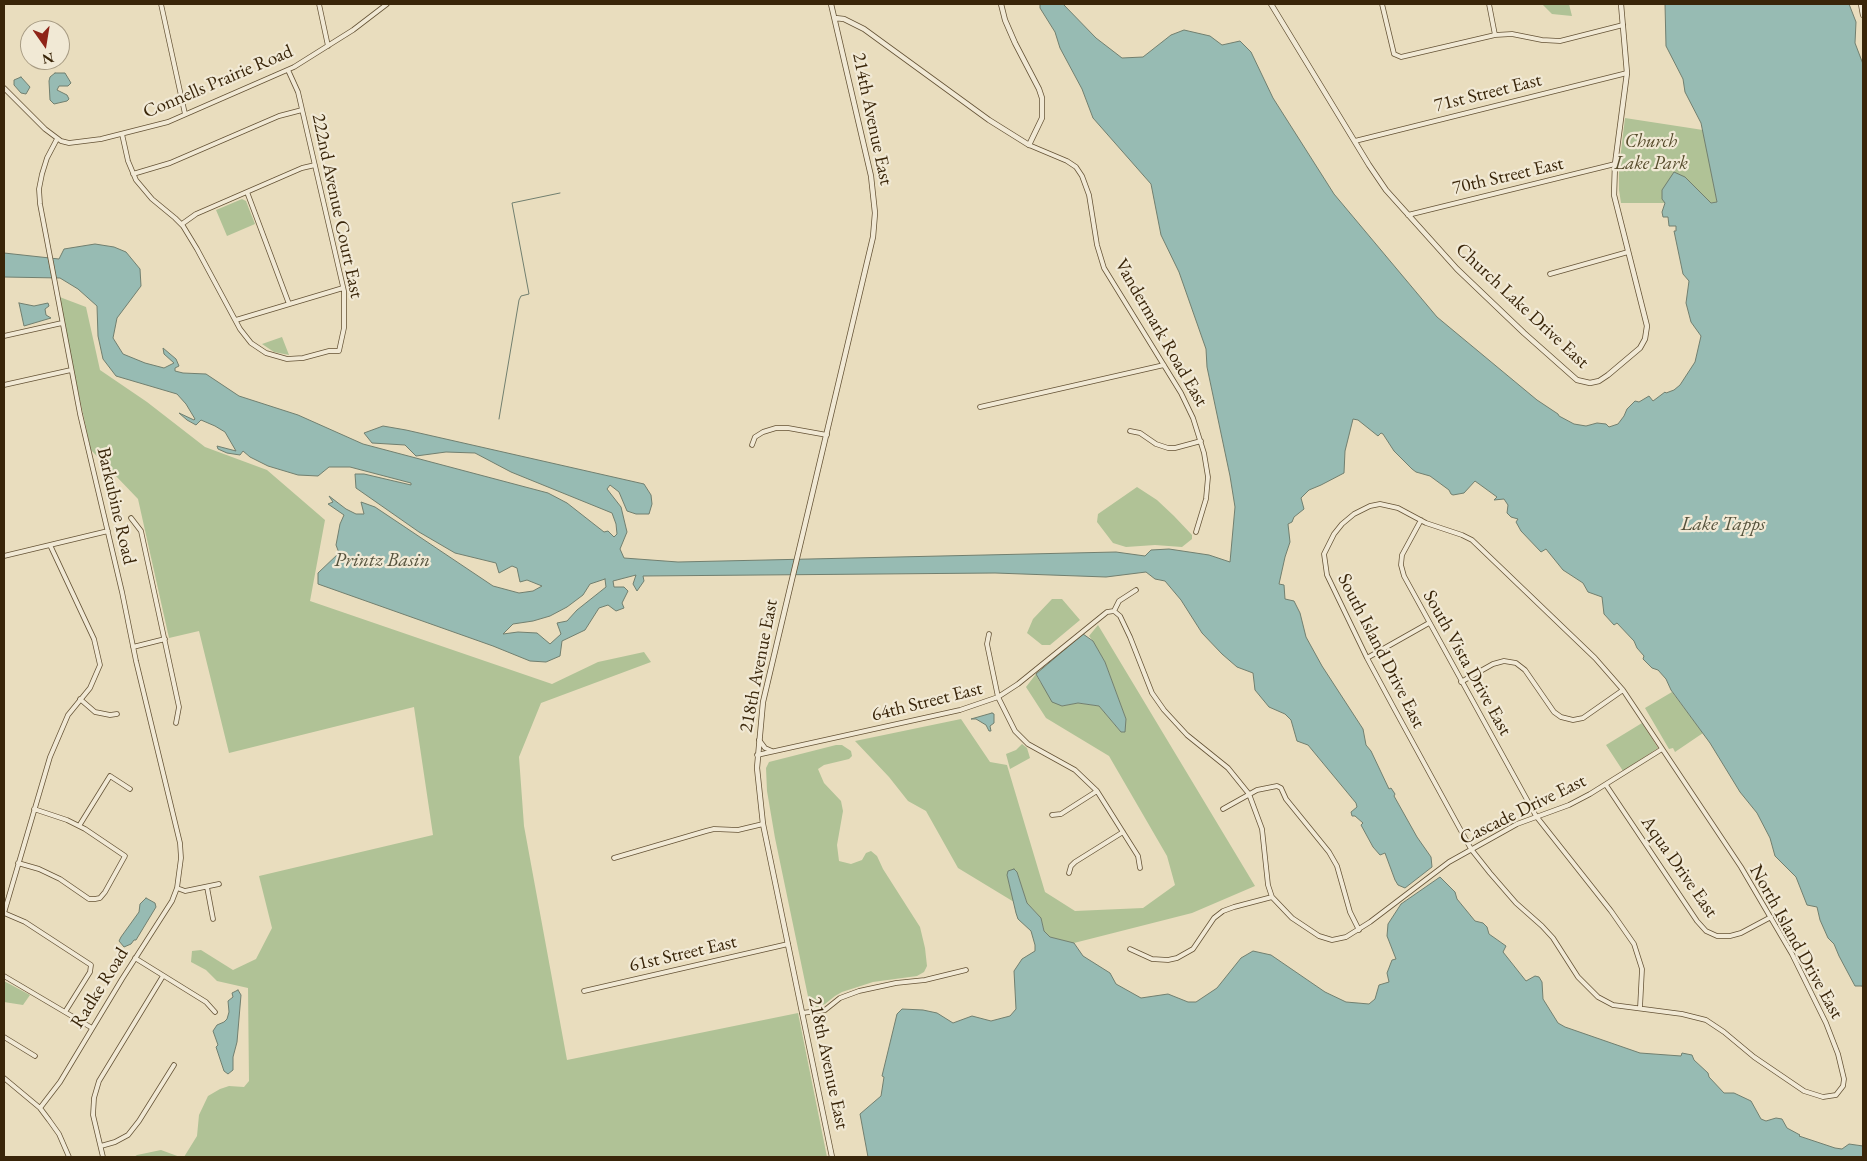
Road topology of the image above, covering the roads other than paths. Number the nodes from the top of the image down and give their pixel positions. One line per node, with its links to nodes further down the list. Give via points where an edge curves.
1 (161, 4): 20 (street)
2 (319, 4): 15 (street)
3 (387, 4): 15 (street, Connells Prairie Road)
4 (831, 4): 12 (street, 214th Avenue East)
5 (1001, 4): 24 (street, via 1014,43 1042,98 1042,118)
6 (1271, 4): 23 (street, Church Lake Drive East)
7 (1382, 4): 14 (street, via 1394,54 1398,57)
8 (1489, 4): 14 (street)
9 (1621, 4): 13 (street, Church Lake Drive East)
10 (1861, 4): 11 (street)
11 (1863, 15)
12 (834, 18): 24 (street, Vandermark Road East, via 844,19 864,29 989,120); 31 (street, 214th Avenue East, via 871,176 875,213)
13 (1623, 25): 14 (street, via 1560,41 1512,34); 17 (street, Church Lake Drive East)
14 (1495, 35)
15 (328, 46): 16 (street, Connells Prairie Road)
16 (288, 70): 19 (street, 222nd Avenue Court East); 20 (street, Connells Prairie Road)
17 (1627, 73): 23 (street, 71st Street East); 25 (street, Church Lake Drive East)
18 (4, 88): 22 (street)
19 (302, 110): 26 (street, 222nd Avenue Court East); 27 (street, via 279,116 170,163)
20 (185, 114): 21 (street, Connells Prairie Road)
21 (122, 134): 22 (street, Connells Prairie Road, via 82,143); 27 (street)
22 (57, 139): 37 (street, Barkubine Road, via 47,158 39,189)
23 (1355, 141): 29 (street, Church Lake Drive East)
24 (1029, 145): 39 (street, Vandermark Road East, via 1067,161 1082,176 1104,268)
25 (1615, 164): 29 (street, 70th Street East); 32 (street, Church Lake Drive East, via 1614,195)
26 (315, 165): 28 (street); 34 (street, 222nd Avenue Court East)
27 (133, 174): 30 (street, via 145,192)
28 (247, 192): 30 (street, via 196,214); 35 (street)
29 (1408, 215): 32 (street, Church Lake Drive East, via 1462,274 1524,333 1577,380 1586,383 1608,375 1640,348 1645,338 1647,323)
30 (182, 224): 36 (street)
31 (872, 242): 44 (street, 218th Avenue East)
32 (1628, 252): 33 (street)
33 (1550, 274)
34 (343, 288): 35 (street); 36 (street, 222nd Avenue Court East, via 345,314 339,351 295,359 279,357 261,351 247,338)
35 (289, 304): 36 (street)
36 (236, 320)
37 (62, 323): 38 (street); 40 (street, Barkubine Road)
38 (4, 336)
39 (1164, 365): 42 (street); 45 (street, Vandermark Road East, via 1187,403)
40 (71, 370): 41 (street); 49 (street, Barkubine Road)
41 (4, 385)
42 (980, 407)
43 (1130, 431): 45 (street, via 1169,448)
44 (827, 435): 46 (street, via 776,428 763,432); 66 (street, 218th Avenue East, via 763,702)
45 (1201, 441): 50 (street, Vandermark Road East, via 1208,477 1206,499)
46 (752, 445)
47 (131, 518): 57 (street, via 142,531)
48 (1422, 520): 55 (street, South Vista Drive East, via 1405,546 1401,565); 59 (street, South Island Drive East, via 1393,506 1370,506 1342,524 1324,552 1329,580); 61 (street, South Island Drive East, via 1472,540 1595,658)
49 (108, 530): 51 (street); 58 (street, Barkubine Road)
50 (1196, 532)
51 (50, 545): 52 (street); 63 (street, via 98,653 100,665 97,675)
52 (4, 556)
53 (1136, 590): 54 (street, 64th Street East, via 1120,601)
54 (1114, 611): 62 (street, 64th Street East, via 1107,612); 73 (street, via 1120,616 1152,693 1164,710 1187,735 1228,768)
55 (1429, 624): 59 (street); 60 (street, South Vista Drive East)
56 (989, 634): 62 (street, via 987,644)
57 (164, 640): 58 (street); 65 (street, via 179,707)
58 (133, 647): 86 (street, Barkubine Road, via 180,843)
59 (1366, 658): 81 (street, South Island Drive East)
60 (1461, 682): 61 (street, via 1493,664 1504,661 1516,663 1525,670 1554,712 1574,720 1583,718); 77 (street, South Vista Drive East)
61 (1623, 690): 67 (street, South Island Drive East)
62 (998, 697): 68 (street, 64th Street East, via 960,710); 72 (street, via 1021,738 1036,750 1075,770)
63 (80, 699): 64 (street, via 95,712 110,716); 74 (street, via 56,741)
64 (117, 714)
65 (176, 723)
66 (759, 740): 68 (street, via 764,748); 69 (street, 218th Avenue East)
67 (1662, 749): 70 (street, Cascade Drive East); 92 (street, North Island Drive East)
68 (777, 752): 69 (street, 64th Street East)
69 (757, 756): 78 (street, 218th Avenue East)
70 (1606, 785): 77 (street, Cascade Drive East, via 1576,802); 92 (street, Aqua Drive East, via 1706,931 1716,936 1730,936)
71 (130, 789): 79 (street, via 110,776)
72 (1097, 791): 76 (street, via 1061,814); 80 (street)
73 (1249, 794): 75 (street); 90 (street, via 1262,829 1266,876); 94 (street, via 1264,788 1281,788 1292,807 1330,852)
74 (34, 809): 79 (street); 83 (street)
75 (1223, 809)
76 (1052, 815)
77 (1536, 816): 81 (street, Cascade Drive East); 102 (street, South Vista Drive East, via 1634,944 1642,970)
78 (763, 824): 82 (street, via 738,830 714,829); 95 (street, 218th Avenue East)
79 (79, 826): 83 (street, via 125,856 100,898 89,899 60,879)
80 (1123, 832): 84 (street, via 1138,856); 85 (street, via 1075,862)
81 (1471, 849): 94 (street, Cascade Drive East, via 1443,865); 102 (street, North Island Drive East, via 1504,891 1553,938 1578,977 1594,993 1614,1004)
82 (614, 858)
83 (18, 863): 91 (street)
84 (1140, 868)
85 (1069, 872)
86 (179, 880): 89 (street, Radke Road)
87 (219, 884): 88 (street)
88 (206, 887): 89 (street, via 185,891); 93 (street)
89 (177, 888): 97 (street, Radke Road)
90 (1272, 897): 94 (street, Cascade Drive East, via 1292,918 1324,938 1338,939); 96 (street, via 1223,911 1214,918 1193,949 1177,958 1152,959)
91 (4, 913): 103 (street, via 24,922 91,965 90,972)
92 (1771, 917): 102 (street, North Island Drive East, via 1810,988 1833,1039 1844,1079 1836,1095 1823,1097 1804,1091 1706,1020)
93 (213, 919)
94 (1359, 930)
95 (788, 944): 101 (street, 61st Street East); 105 (street, 218th Avenue East)
96 (1130, 949)
97 (135, 958): 100 (street); 106 (street, Radke Road)
98 (966, 970): 105 (street, via 867,989 846,995 826,1010)
99 (4, 976): 103 (street)
100 (163, 976): 104 (street, via 206,1002); 112 (street, via 99,1081 93,1115)
101 (584, 991)
102 (1640, 1008)
103 (65, 1012): 106 (street)
104 (214, 1012)
105 (802, 1013): 115 (street, 218th Avenue East)
106 (92, 1028): 111 (street, Radke Road, via 60,1082)
107 (4, 1037): 108 (street)
108 (35, 1056)
109 (174, 1065): 112 (street, via 128,1135)
110 (4, 1078): 111 (street)
111 (40, 1108): 113 (street)
112 (101, 1146): 114 (street)
113 (69, 1157)
114 (103, 1157)
115 (832, 1157)

